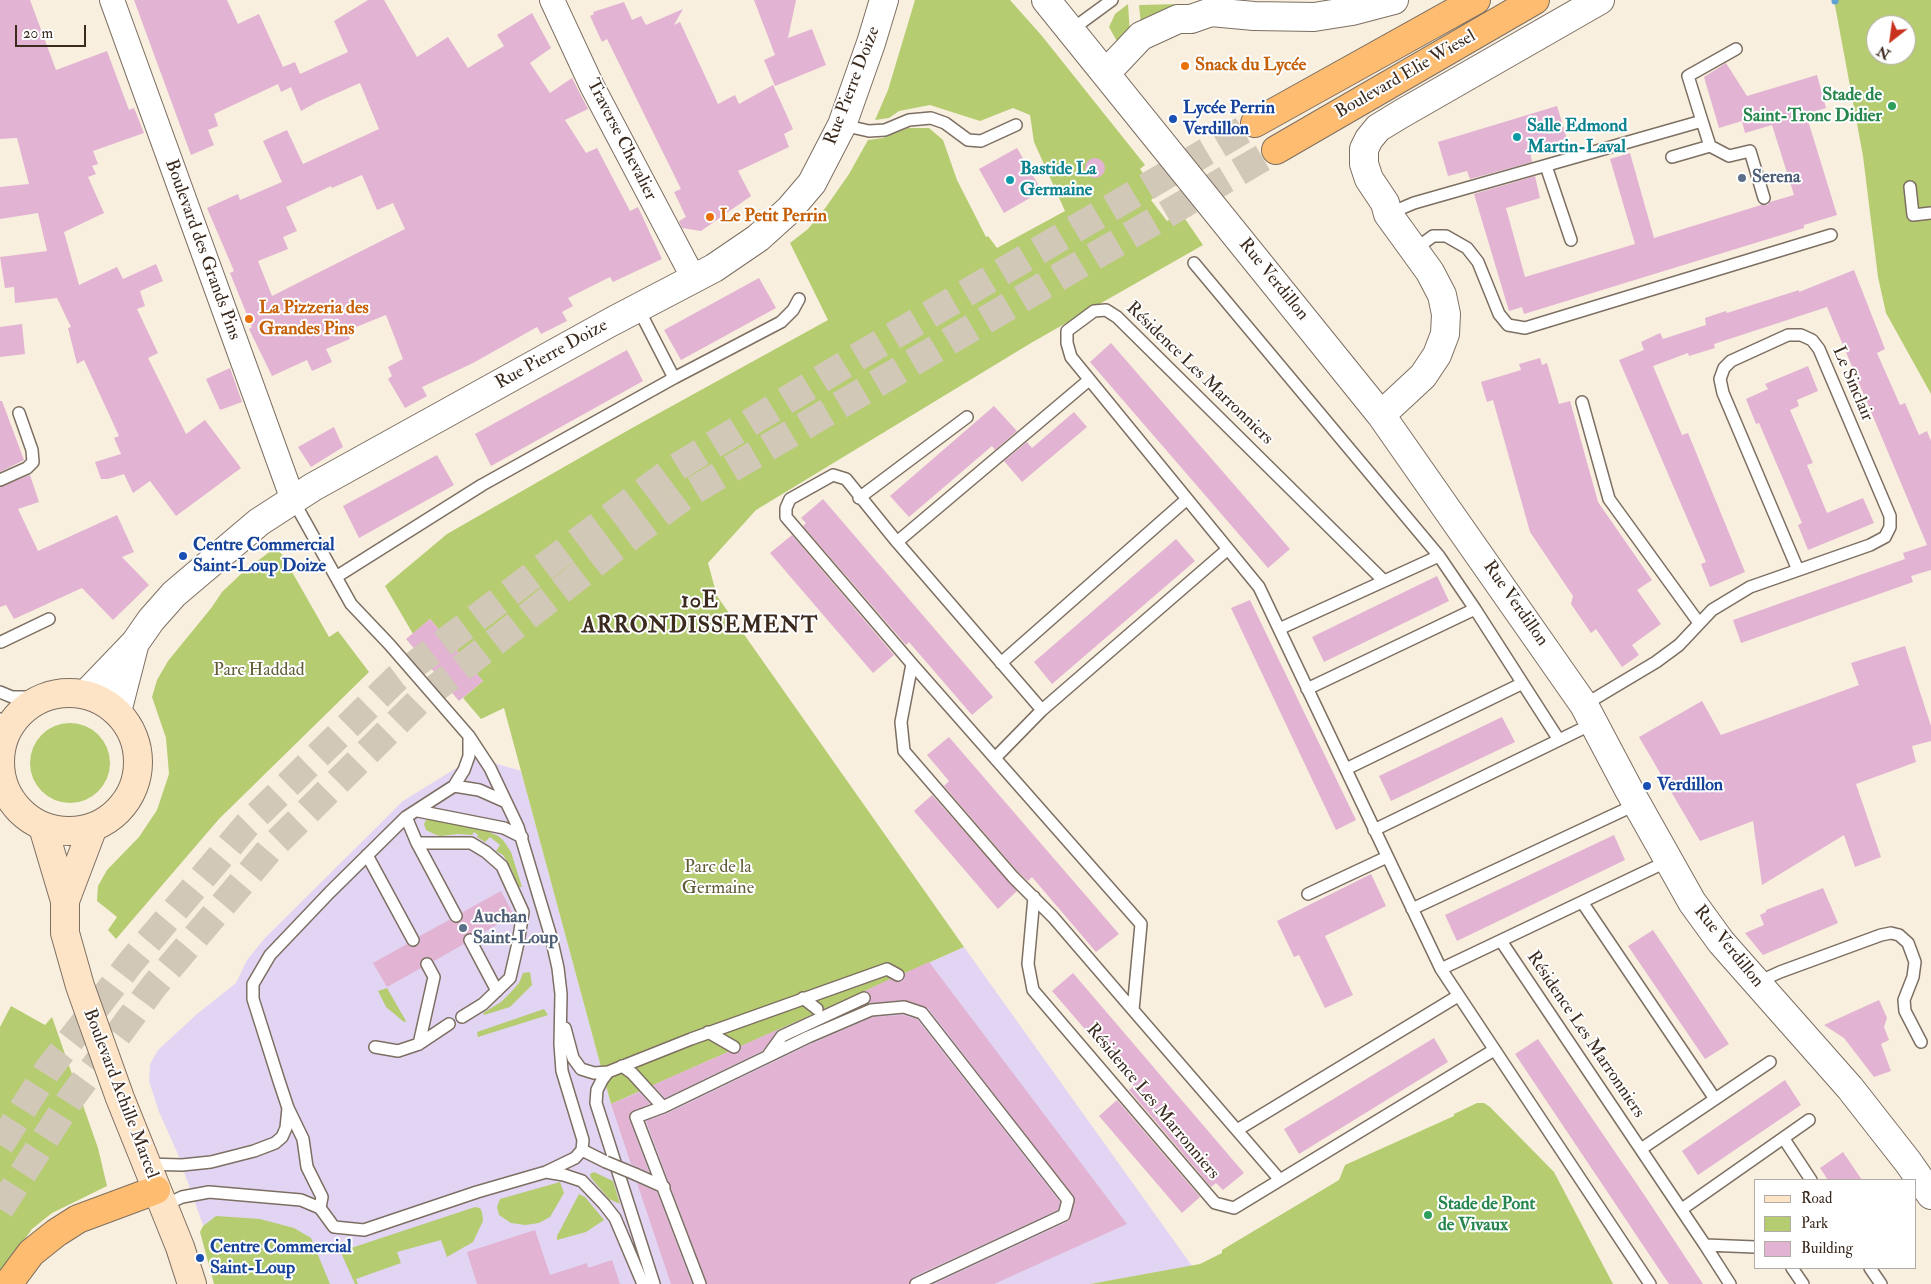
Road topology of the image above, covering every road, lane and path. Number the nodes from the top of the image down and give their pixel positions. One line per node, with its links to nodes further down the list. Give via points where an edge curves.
1 (112, 0): 41 (street, Boulevard des Grands Pins)
2 (552, 0): 29 (street, Traverse Chevalier, via 592,86)
3 (884, 0): 15 (street, Rue Pierre Doize)
4 (1046, 0): 10 (street, Rue Verdillon)
5 (1112, 0): 10 (lane)
6 (1394, 0): 12 (street, via 1314,17 1210,12 1191,19 1182,14 1141,36)
7 (1476, 0): 14 (highway, Boulevard Elie Wiesel)
8 (1535, 0): 18 (highway, Boulevard Elie Wiesel)
9 (1600, 0): 24 (street, via 1401,114 1369,139 1364,149 1364,164)
10 (1071, 30): 12 (street, Rue Verdillon)
11 (1736, 49): 13 (lane, via 1688,76)
12 (1106, 73): 36 (street, Rue Verdillon)
13 (1702, 121): 17 (lane); 20 (lane)
14 (1255, 123)
15 (842, 124): 16 (lane, via 885,130 909,120 931,118 945,123 968,140 981,141); 29 (street, Rue Pierre Doize, via 812,183 789,210 758,238)
16 (1016, 125)
17 (1710, 146): 19 (lane); 22 (lane, via 1729,156 1750,151)
18 (1276, 150)
19 (1672, 157)
20 (1546, 166): 24 (lane); 26 (lane)
21 (1910, 187): 23 (lane, via 1913,215)
22 (1764, 198)
23 (1931, 213)
24 (1388, 214): 27 (street)
25 (1831, 234): 27 (lane, via 1525,328 1508,325 1499,314 1478,262 1467,248 1446,236 1433,236)
26 (1571, 240)
27 (1414, 250): 36 (street, via 1442,295 1446,314 1445,334 1437,355 1423,376)
28 (1194, 263): 44 (lane)
29 (694, 279): 31 (street, Rue Pierre Doize)
30 (799, 299): 32 (lane, via 781,322)
31 (638, 308): 32 (lane); 41 (street, Rue Pierre Doize)
32 (674, 378): 46 (lane, via 482,485)
33 (1089, 380): 40 (lane, Résidence Les Marronniers); 42 (lane); 47 (lane, Résidence Les Marronniers, via 1070,357 1067,331 1094,311 1106,310 1117,317)
34 (1582, 402): 50 (lane, via 1609,499)
35 (19, 413): 38 (lane, via 33,462)
36 (1381, 415): 63 (street, Rue Verdillon)
37 (968, 417): 39 (lane)
38 (0, 480)
39 (859, 498): 42 (lane); 55 (lane, via 846,479 833,475 790,499 786,517)
40 (1187, 499): 43 (lane, Résidence Les Marronniers); 54 (lane)
41 (293, 500): 46 (lane); 53 (street, Rue Pierre Doize, via 259,522 174,594)
42 (897, 542): 54 (lane)
43 (1228, 549): 51 (lane, Résidence Les Marronniers, via 1259,587); 61 (lane)
44 (1439, 556): 47 (lane); 48 (lane)
45 (1798, 570): 45 (lane, Le Sinclair, via 1720,378 1731,361 1788,336 1801,335 1819,348 1890,516 1890,527 1885,538); 50 (lane, Le Sinclair, via 1750,587 1712,610)
46 (336, 577): 65 (lane, via 351,604)
47 (1384, 581): 51 (lane)
48 (1475, 609): 56 (lane); 57 (lane)
49 (49, 619): 52 (lane)
50 (1700, 623): 63 (lane, Le Sinclair, via 1678,645)
51 (1279, 629): 57 (lane, Résidence Les Marronniers)
52 (0, 642)
53 (135, 643): 59 (street, Rue Pierre Doize); 62 (street, Rue Pierre Doize)
54 (1001, 663): 61 (lane)
55 (912, 664): 67 (lane); 84 (lane, via 901,722 904,751 1013,877)
56 (1521, 684): 66 (lane); 68 (lane)
57 (1307, 688): 68 (lane, Résidence Les Marronniers)
58 (0, 692): 60 (lane, via 12,697)
59 (86, 694): 60 (main road, via 65,693); 62 (main road)
60 (46, 697): 64 (main road, via 18,715)
61 (1042, 710): 67 (lane)
62 (117, 712): 76 (main road, via 133,735 138,769 133,790 122,807)
63 (1589, 714): 66 (lane); 72 (street, Rue Verdillon)
64 (2, 735): 70 (main road, via 0,772)
65 (468, 736): 69 (lane, via 469,756); 71 (lane, via 490,768)
66 (1559, 740): 77 (lane)
67 (995, 758): 101 (lane, via 1141,924)
68 (1346, 769): 77 (lane, Résidence Les Marronniers)
69 (454, 786): 71 (lane, via 479,790); 73 (lane)
70 (5, 796): 75 (main road)
71 (506, 802): 78 (lane)
72 (1637, 804): 82 (street, Rue Verdillon); 87 (lane)
73 (418, 810): 74 (lane); 78 (lane, via 504,828)
74 (406, 817): 79 (lane); 80 (lane)
75 (43, 827): 76 (main road, via 68,832); 85 (main road, Boulevard Achille Marcel)
76 (93, 827): 85 (main road, Boulevard Achille Marcel)
77 (1374, 830): 81 (lane, Résidence Les Marronniers)
78 (522, 837): 102 (lane, via 551,937 558,968)
79 (417, 843): 88 (lane); 96 (lane, via 471,843 502,866 523,912 510,978)
80 (367, 856): 89 (lane); 117 (lane, via 270,955 253,984 253,999)
81 (1387, 857): 83 (lane); 87 (lane, Résidence Les Marronniers)
82 (1668, 861): 86 (lane); 95 (street, Rue Verdillon, via 1692,902)
83 (1308, 894)
84 (1034, 896): 101 (lane); 126 (lane, Résidence Les Marronniers, via 1028,964 1033,990 1215,1203 1234,1208)
85 (65, 901): 123 (main road, Boulevard Achille Marcel, via 65,933 80,986)
86 (1582, 902): 91 (lane); 115 (lane)
87 (1412, 910): 93 (lane, Résidence Les Marronniers)
88 (456, 916)
89 (413, 940)
90 (470, 940): 96 (lane)
91 (1501, 941): 93 (lane); 121 (lane, Résidence Les Marronniers)
92 (427, 964): 107 (lane, via 434,977)
93 (1441, 970): 97 (lane, Résidence Les Marronniers)
94 (898, 975): 98 (lane, via 887,969)
95 (1756, 983): 106 (lane, via 1881,935 1900,935 1908,943 1915,962 1904,1000 1905,1011); 128 (street, Rue Verdillon, via 1850,1088)
96 (497, 991): 103 (lane)
97 (1458, 996): 110 (lane, Résidence Les Marronniers); 119 (lane)
98 (803, 998): 100 (lane); 105 (lane)
99 (864, 998): 111 (lane, via 782,1036)
100 (817, 1010)
101 (1133, 1010): 119 (lane)
102 (562, 1014): 114 (lane, via 573,1058 581,1069 594,1073); 122 (lane, via 562,1072 583,1140)
103 (462, 1017)
104 (449, 1024): 107 (lane)
105 (708, 1032): 109 (lane); 113 (lane)
106 (1921, 1042)
107 (418, 1044): 108 (lane, via 398,1051)
108 (375, 1047)
109 (734, 1047)
110 (1494, 1050): 126 (lane, Résidence Les Marronniers); 144 (lane, Résidence Les Marronniers)
111 (767, 1056): 116 (lane); 143 (lane, via 872,1010 904,1006 922,1013 1068,1200 1064,1215)
112 (1770, 1062): 115 (lane)
113 (622, 1066): 114 (lane); 116 (lane)
114 (608, 1072): 141 (lane, via 597,1090 596,1103)
115 (1715, 1099): 121 (lane)
116 (663, 1106): 127 (lane, via 636,1117)
117 (288, 1108): 123 (lane, via 286,1128 275,1143 211,1162); 131 (lane, via 303,1139 307,1167 322,1196)
118 (1809, 1120): 120 (lane)
119 (1237, 1130): 126 (lane)
120 (1784, 1139): 125 (lane); 132 (lane)
121 (1641, 1149): 132 (lane, Résidence Les Marronniers)
122 (582, 1150): 124 (lane, via 574,1158); 127 (lane, bridge)
123 (146, 1164): 129 (main road, Boulevard Achille Marcel)
124 (546, 1172): 130 (lane, via 582,1182); 131 (lane, via 364,1230 334,1228)
125 (1810, 1179)
126 (1280, 1180)
127 (664, 1186): 142 (lane)
128 (1931, 1195)
129 (160, 1198): 131 (lane, via 209,1192 301,1200); 138 (highway, via 78,1219 31,1253); 139 (main road, Boulevard Achille Marcel)
130 (604, 1204): 133 (lane); 140 (lane, via 615,1218)
131 (320, 1208)
132 (1682, 1209): 134 (lane, Résidence Les Marronniers)
133 (624, 1212)
134 (1705, 1245): 135 (lane); 145 (lane, Résidence Les Marronniers)
135 (1754, 1247)
136 (1793, 1269): 146 (lane)
137 (1871, 1269): 147 (lane)
138 (8, 1284)
139 (192, 1284)
140 (643, 1284)
141 (654, 1284)
142 (700, 1284)
143 (916, 1284)
144 (1650, 1284)
145 (1730, 1284)
146 (1803, 1284)
147 (1881, 1284)

